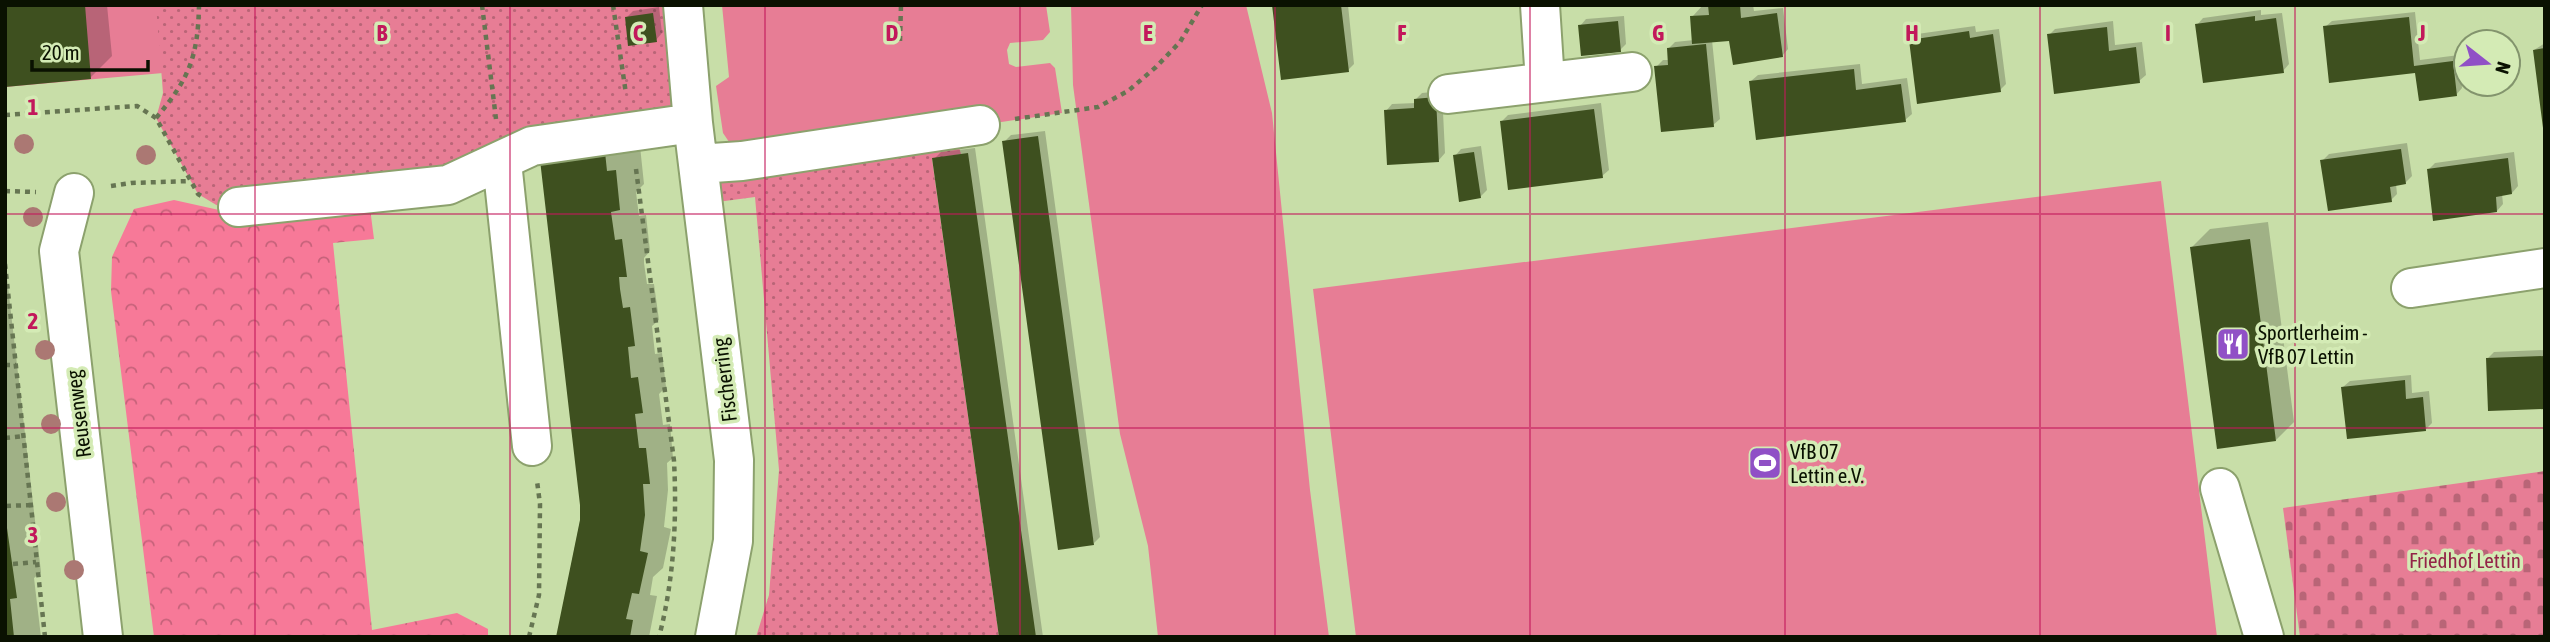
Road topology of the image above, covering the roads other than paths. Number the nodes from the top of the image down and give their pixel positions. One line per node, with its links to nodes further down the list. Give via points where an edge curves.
1 (682, 5): 6 (street, Fischerring)
2 (1540, 5): 4 (street)
3 (1632, 72): 4 (street)
4 (1545, 82): 5 (street)
5 (1448, 94)
6 (692, 123): 8 (street, via 532,146); 9 (street, Fischerring)
7 (980, 125): 9 (street)
8 (502, 162): 11 (street, via 448,185); 14 (street)
9 (698, 164): 17 (street, Fischerring, via 734,460 733,541)
10 (74, 193): 16 (street, Reusenweg, via 59,251)
11 (238, 206)
12 (2545, 268): 13 (street)
13 (2411, 288)
14 (532, 446)
15 (2220, 488): 18 (street)
16 (103, 637)
17 (715, 637)
18 (2264, 637)

